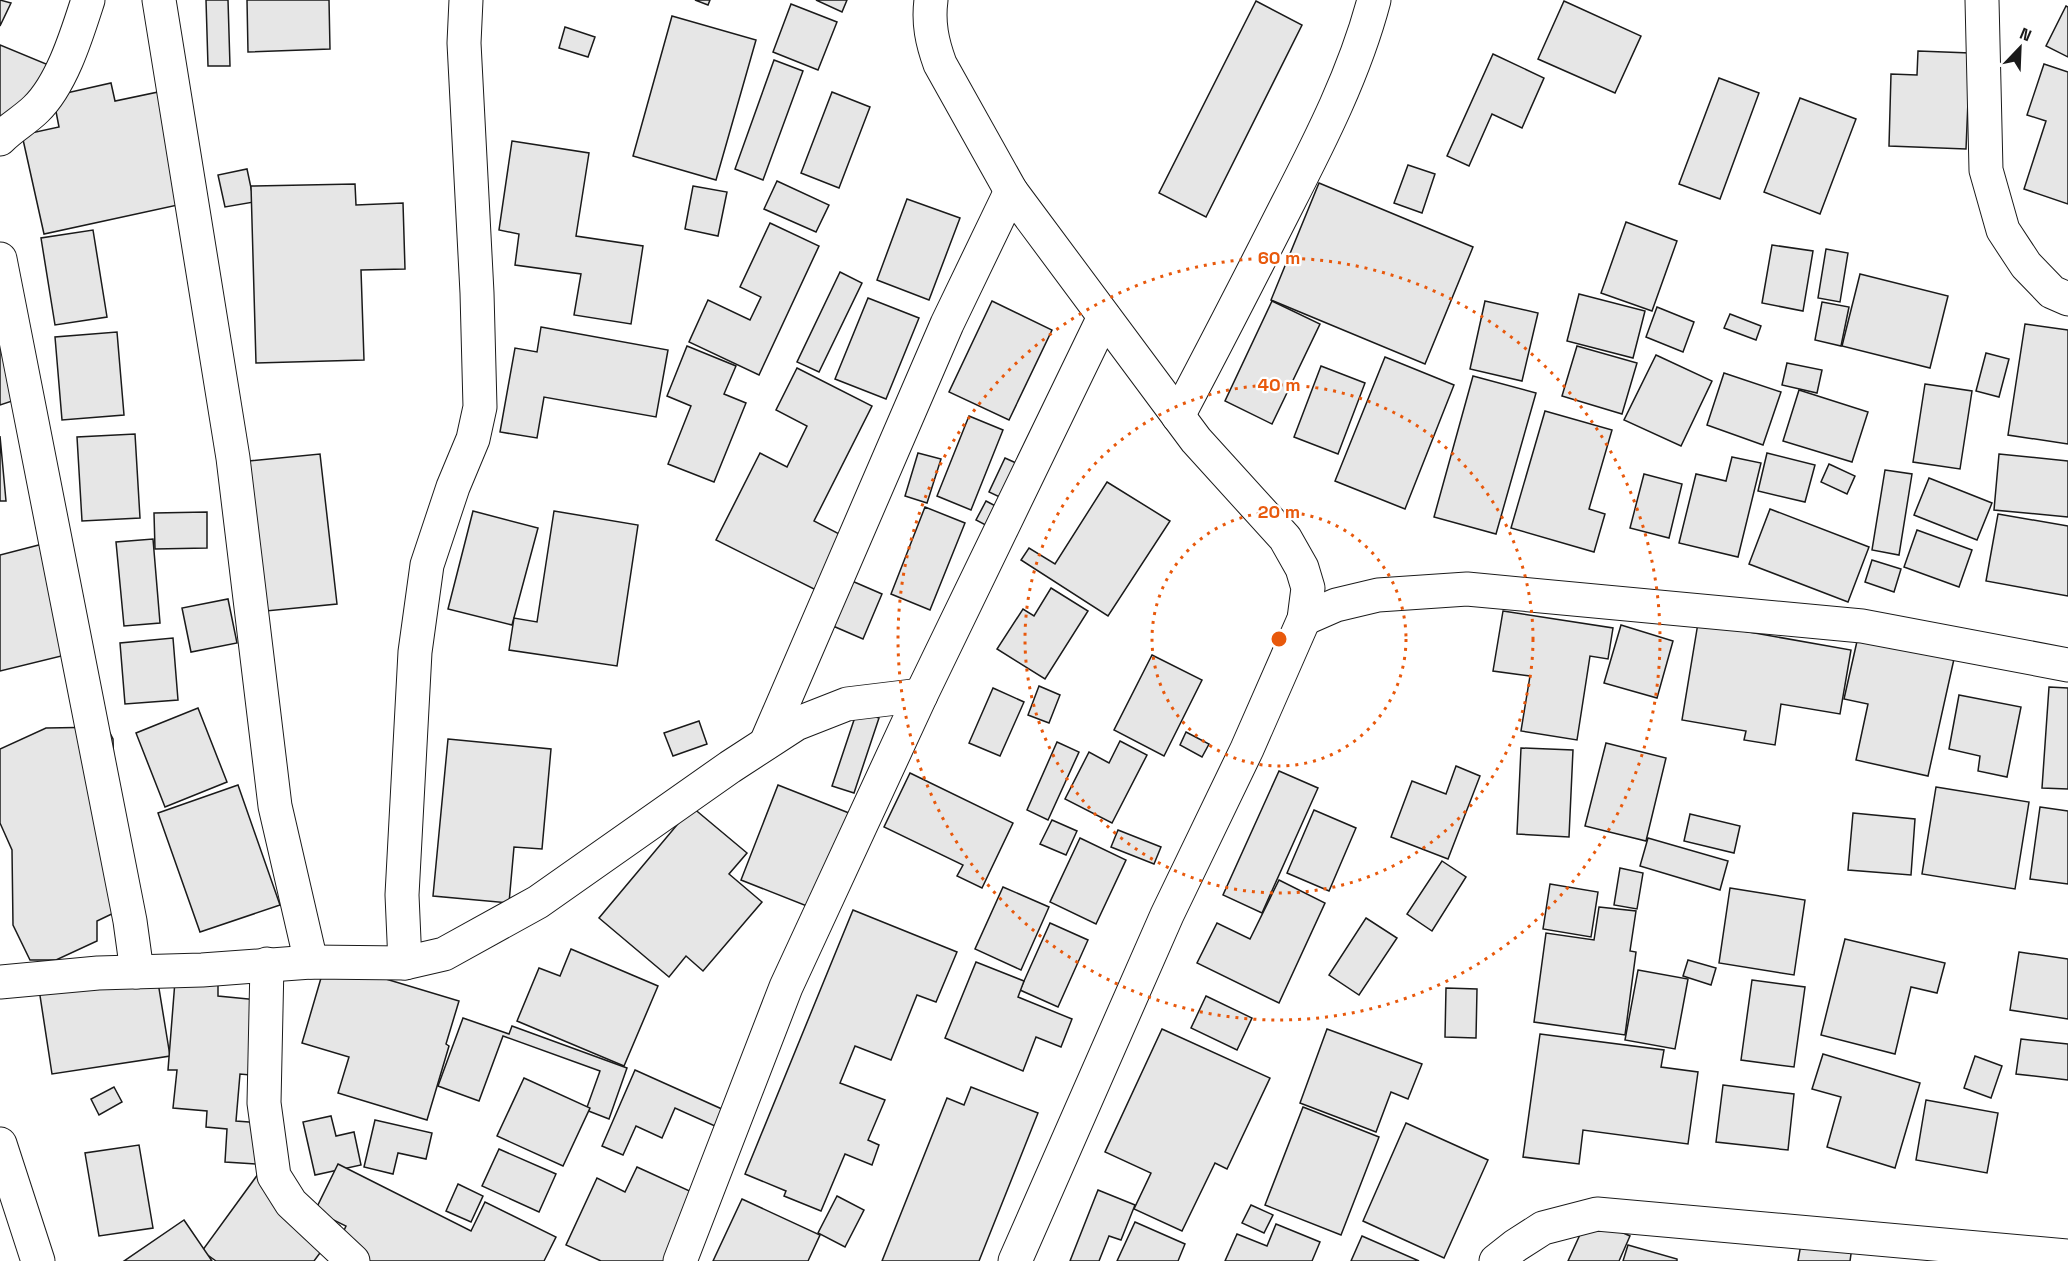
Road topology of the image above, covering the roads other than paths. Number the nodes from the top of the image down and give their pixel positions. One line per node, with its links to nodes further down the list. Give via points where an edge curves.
1 (88, 0): 7 (street, via 72,47 47,97)
2 (159, 0): 17 (street, via 233,458 275,806)
3 (466, 0): 18 (street, via 464,43 480,407 473,439 427,565 415,663 402,895)
4 (931, 0): 8 (street, via 932,41 940,64)
5 (1374, 0): 12 (street, via 1346,84)
6 (1982, 0): 10 (street, via 1986,170 2003,230 2026,265 2052,292)
7 (0, 139)
8 (1011, 191): 11 (street); 16 (street, via 946,324)
9 (0, 259): 20 (street)
10 (2068, 299)
11 (1104, 317): 12 (street); 15 (street)
12 (1178, 416): 13 (street, via 1285,538 1308,588)
13 (1304, 619): 14 (street, via 1336,605 1378,595 1467,589 1862,626); 27 (street, via 1167,915)
14 (2068, 665)
15 (921, 694): 16 (street, via 847,704 796,724); 26 (street, via 786,987)
16 (766, 743): 18 (street, via 538,902 444,954)
17 (311, 962): 18 (street); 19 (street)
18 (405, 963)
19 (267, 964): 20 (street); 25 (street, via 264,1104 274,1176 291,1203)
20 (137, 972): 21 (street)
21 (0, 982)
22 (0, 1144): 24 (street)
23 (2068, 1256): 28 (street, via 1597,1214 1543,1228)
24 (38, 1261)
25 (353, 1261)
26 (680, 1261)
27 (1015, 1261)
28 (1496, 1261)

